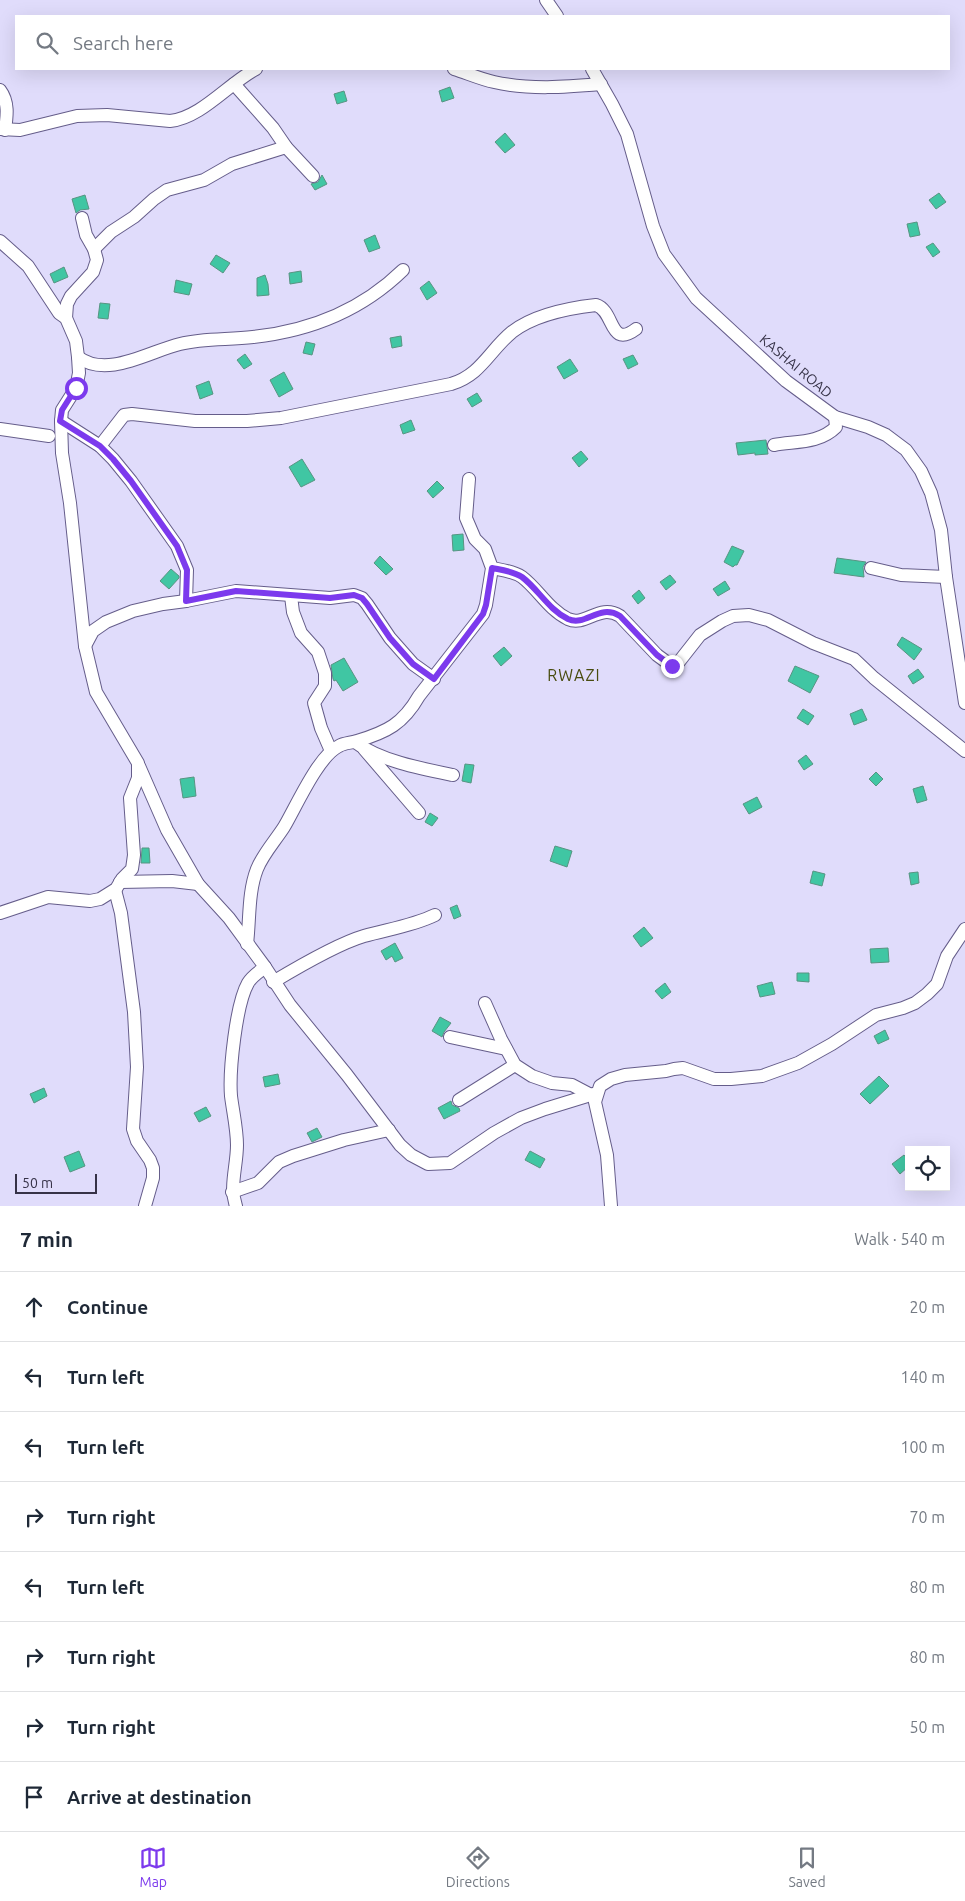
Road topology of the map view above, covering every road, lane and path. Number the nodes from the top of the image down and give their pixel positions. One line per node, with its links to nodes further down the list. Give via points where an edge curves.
1 (546, 0): 2 (street)
2 (556, 15)
3 (254, 70): 6 (street)
4 (457, 70): 7 (street, via 511,85)
5 (593, 70): 7 (street, KASHAI ROAD)
6 (234, 84): 9 (street, via 178,120 76,116 20,130); 10 (street)
7 (601, 84): 19 (street, KASHAI ROAD, via 626,134 653,226 672,267 696,298 786,381)
8 (0, 90): 9 (street, via 7,115)
9 (2, 130)
10 (286, 146): 11 (street); 14 (street, via 232,164 204,180 167,190 111,232)
11 (313, 176)
12 (82, 218): 14 (street)
13 (0, 241): 16 (street, via 28,266 59,313)
14 (94, 249): 16 (street, via 97,260 93,272 71,296)
15 (403, 270): 18 (street, via 365,301 334,317 292,331 182,344 141,359 113,364 87,364)
16 (66, 318): 18 (street, via 76,341)
17 (636, 329): 24 (street, via 623,336 619,334 604,310 596,305 560,311 513,331 464,380 272,419 195,421 124,415)
18 (78, 357): 20 (street, via 80,373 76,388 62,410)
19 (835, 417): 23 (street, via 836,428 825,436); 28 (street, KASHAI ROAD, via 886,435 906,450 916,464 931,493 941,530)
20 (60, 421): 24 (street); 32 (street)
21 (0, 429): 22 (street)
22 (49, 436)
23 (774, 445)
24 (100, 446): 30 (street, via 131,481 177,546 187,570)
25 (469, 479): 26 (street, via 466,518 485,549)
26 (492, 568): 33 (street, via 483,614); 37 (street, via 521,576 568,619 605,611 620,616 672,666 700,635 722,621 749,615 768,620 813,643 854,658)
27 (871, 568): 28 (street, via 901,575)
28 (946, 577): 31 (street, KASHAI ROAD)
29 (291, 596): 30 (street, via 236,591); 33 (street, via 330,598 354,595 362,598 400,650); 36 (street, via 301,633 318,652 323,668 325,686 314,702)
30 (186, 601): 32 (street, via 141,608 121,615 94,631)
31 (959, 621): 34 (street, KASHAI ROAD)
32 (84, 646): 38 (street, via 96,692)
33 (434, 679): 35 (street, via 399,723)
34 (965, 703)
35 (359, 745): 36 (street, via 338,746); 39 (street, via 418,768); 40 (street)
36 (331, 751): 46 (street, via 257,868)
37 (965, 751)
38 (138, 763): 41 (street, via 167,830); 42 (street, via 138,778 130,798 132,869)
39 (453, 775)
40 (419, 813)
41 (198, 884): 42 (street, via 172,881); 46 (street)
42 (118, 886): 43 (street, via 100,899 48,897); 57 (street, via 134,1012 137,1067 133,1129 153,1168)
43 (0, 913)
44 (435, 915): 48 (street, via 417,924 346,943)
45 (965, 929): 53 (street, via 947,956 933,990 915,1003 876,1015 798,1063 762,1076 731,1079 714,1079 683,1068 625,1075 605,1082)
46 (247, 944): 47 (street)
47 (265, 967): 48 (street); 56 (street, via 248,982 238,1010 231,1094 237,1139)
48 (273, 982): 55 (street)
49 (485, 1002): 51 (street)
50 (450, 1036): 51 (street)
51 (506, 1049): 52 (street)
52 (515, 1065): 53 (street, via 532,1076 572,1085); 54 (street)
53 (594, 1094): 55 (street, via 521,1118 450,1163 428,1164 410,1156); 59 (street, via 606,1155)
54 (459, 1100)
55 (388, 1130): 56 (street, via 292,1156 280,1162 258,1183)
56 (232, 1192): 58 (street)
57 (145, 1206)
58 (236, 1206)
59 (611, 1206)

